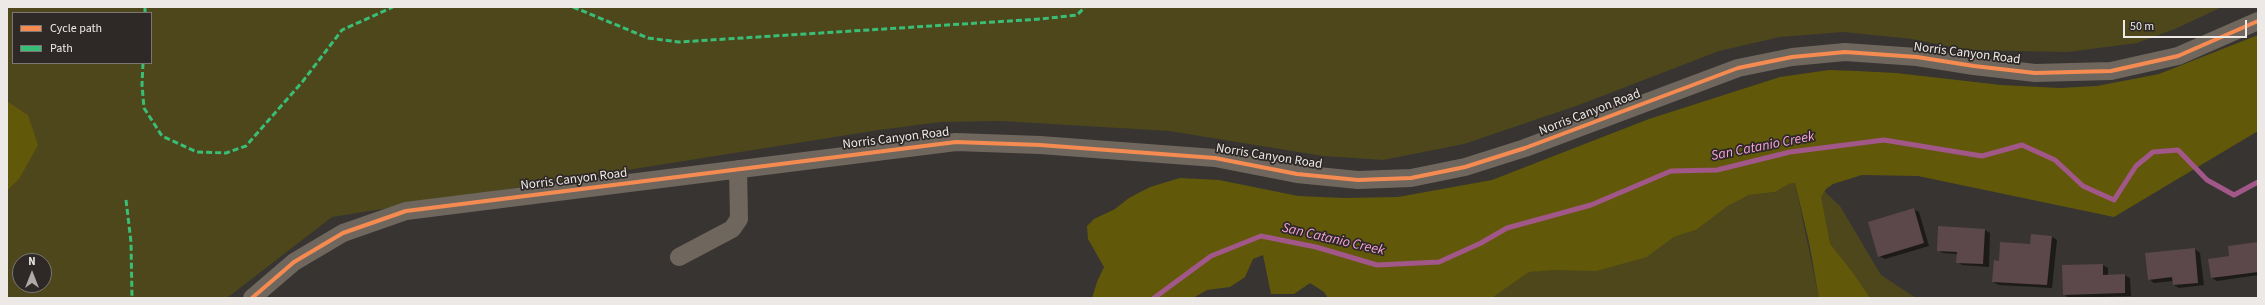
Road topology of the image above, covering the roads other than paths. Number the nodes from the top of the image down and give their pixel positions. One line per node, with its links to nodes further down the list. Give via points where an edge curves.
1 (2258, 21): 2 (street, Norris Canyon Road, via 2178,56 2111,71 2035,73 1917,57 1845,52 1792,57 1738,68 1525,148 1465,167 1411,178 1358,180 1297,174 1215,158 1040,145 956,142)
2 (738, 169): 3 (street, via 739,218 732,230); 4 (street, Norris Canyon Road, via 406,211 343,233 294,262)
3 (679, 257)
4 (252, 298)

